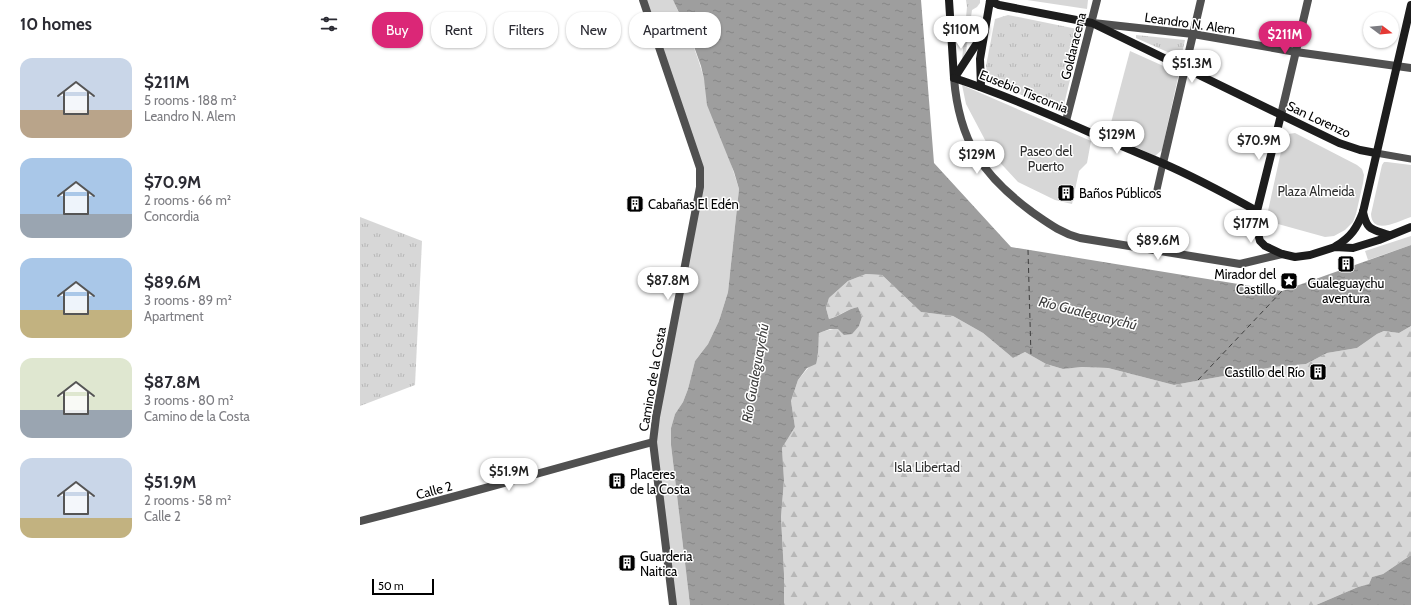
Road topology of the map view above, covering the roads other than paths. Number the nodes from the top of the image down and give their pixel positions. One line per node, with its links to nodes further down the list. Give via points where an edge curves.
1 (643, 0): 29 (street, Camino de la Costa, via 700,168 700,187)
2 (949, 0): 15 (main road)
3 (1097, 0): 8 (street, Goldaracena)
4 (1201, 0): 10 (street)
5 (1308, 0): 11 (street)
6 (990, 1): 8 (main road, Leandro N. Alem, via 999,5); 9 (main road)
7 (1411, 6): 12 (main road)
8 (1092, 23): 10 (street, Leandro N. Alem); 13 (main road, San Lorenzo); 18 (street, Goldaracena)
9 (984, 31): 15 (main road); 16 (main road, via 979,68)
10 (1193, 34): 11 (street, Leandro N. Alem); 13 (street)
11 (1296, 52): 12 (street, Leandro N. Alem); 17 (street)
12 (1397, 65): 14 (street, Leandro N. Alem); 19 (main road)
13 (1185, 67): 17 (main road, San Lorenzo); 21 (street)
14 (1411, 68)
15 (954, 78): 16 (main road, Eusebio Tiscornia); 28 (street, via 964,131 982,165 1026,208 1062,232 1080,238 1240,264)
16 (981, 87): 18 (main road, Eusebio Tiscornia)
17 (1281, 115): 19 (main road, San Lorenzo, via 1339,143); 23 (main road)
18 (1066, 121): 21 (main road, Eusebio Tiscornia)
19 (1376, 153): 20 (street, San Lorenzo); 24 (main road)
20 (1411, 159)
21 (1163, 163): 22 (street); 23 (main road, Eusebio Tiscornia)
22 (1156, 194)
23 (1257, 211): 28 (main road, via 1260,241)
24 (1363, 212): 26 (main road, via 1370,228); 27 (main road, via 1354,232)
25 (1411, 227): 26 (main road)
26 (1389, 235): 27 (main road, via 1353,248)
27 (1335, 246): 28 (main road, via 1310,255 1295,257)
28 (1282, 254)
29 (653, 442): 30 (street, Calle 2); 31 (street, Camino de la Costa)
30 (360, 521)
31 (673, 605)

